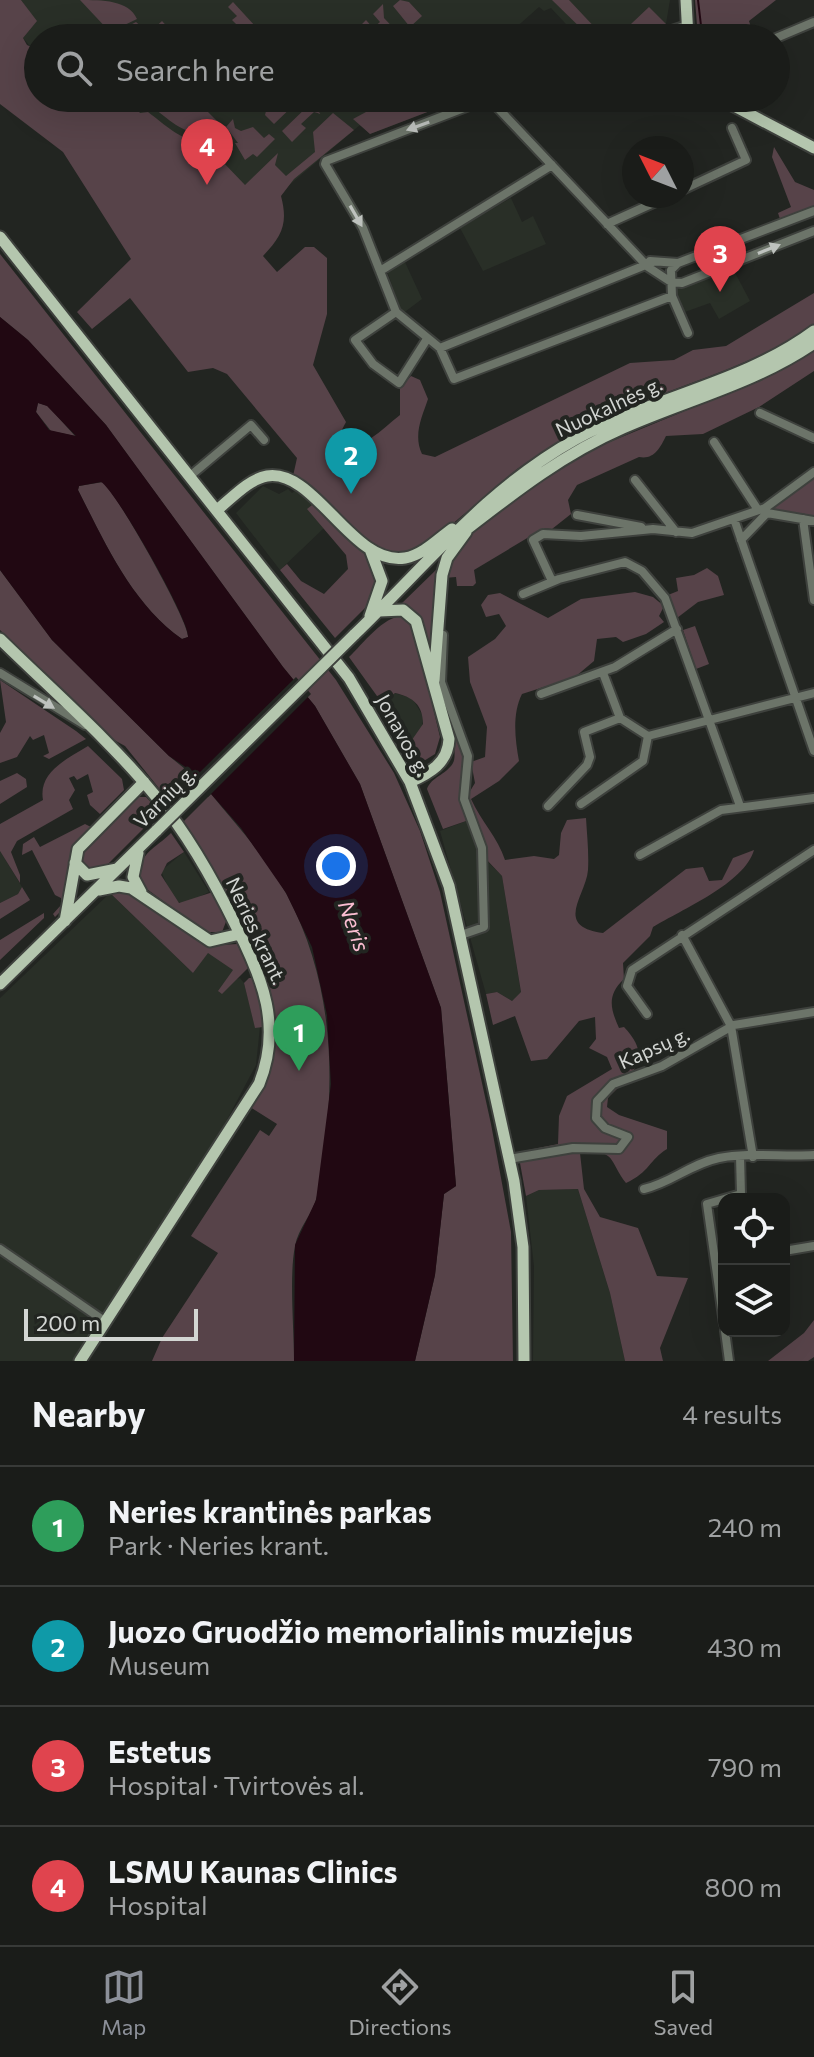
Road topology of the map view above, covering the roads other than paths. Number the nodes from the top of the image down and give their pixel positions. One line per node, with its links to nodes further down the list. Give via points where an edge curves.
1 (686, 0): 3 (main road)
2 (814, 22): 4 (street)
3 (687, 24)
4 (790, 32)
5 (452, 112): 19 (street, one-way to 19, via 326,161)
6 (502, 112): 10 (street)
7 (746, 112): 9 (main road)
8 (732, 128): 11 (street, via 746,160)
9 (814, 148)
10 (552, 165): 14 (street); 19 (street)
11 (694, 184)
12 (642, 208): 14 (street)
13 (814, 211): 17 (street)
14 (607, 224): 18 (street)
15 (814, 231): 20 (street, one-way to 15, via 682,283)
16 (0, 237): 33 (main road, Jonavos g.)
17 (678, 263): 18 (street); 20 (street, via 671,270)
18 (650, 265): 20 (street); 27 (street)
19 (380, 271): 22 (street)
20 (671, 282): 21 (street)
21 (672, 296): 24 (street); 27 (street, via 456,380)
22 (396, 312): 25 (street); 25 (street, via 355,340 373,364 399,383)
23 (814, 331): 41 (main road, Nuokalnės g., via 747,368 577,438 522,472)
24 (688, 333)
25 (427, 339): 27 (street)
26 (814, 343): 41 (main road, Nuokalnės g., via 766,371 579,449)
27 (440, 348)
28 (760, 413): 29 (street)
29 (814, 438)
30 (264, 440): 33 (street, via 251,425)
31 (714, 442): 36 (street)
32 (814, 472): 36 (street)
33 (190, 476): 35 (main road, Jonavos g.)
34 (635, 480): 43 (street)
35 (217, 510): 45 (main road, via 259,478 283,476); 69 (main road, Jonavos g., via 355,687)
36 (763, 510): 38 (street); 39 (street); 44 (street)
37 (577, 515): 42 (street)
38 (734, 519): 43 (street, via 692,533); 44 (street)
39 (803, 519): 40 (street); 50 (street)
40 (814, 521)
41 (469, 523): 45 (main road, via 408,558); 49 (main road, via 447,558); 51 (main road, Nuokalnės g.)
42 (653, 529): 43 (street); 47 (street, via 543,534 533,540)
43 (676, 532)
44 (741, 540): 62 (street)
45 (370, 549): 52 (main road, via 382,583)
46 (448, 574): 49 (street)
47 (552, 581): 48 (street); 53 (street, via 634,564 660,589)
48 (523, 594)
49 (443, 599): 59 (main road); 83 (street, via 441,682 468,756 464,799 480,840 483,870 484,927)
50 (814, 600)
51 (379, 611): 52 (main road, Nuokalnės g.); 59 (main road, via 403,610 413,617)
52 (367, 623): 54 (main road, Nuokalnės g.)
53 (677, 629): 58 (street); 64 (street)
54 (354, 635): 74 (main road, Varnių g., bridge)
55 (0, 639): 56 (main road, Neries krant.)
56 (5, 653): 65 (main road, Neries krant.)
57 (0, 673): 65 (street, one-way to 65)
58 (603, 673): 61 (street); 63 (street)
59 (433, 689): 69 (main road, via 448,750 436,768)
60 (814, 693): 62 (street)
61 (541, 694)
62 (796, 699): 64 (street); 67 (street)
63 (620, 718): 66 (street); 72 (street, via 584,732 587,765)
64 (710, 722): 66 (street); 73 (street)
65 (90, 727): 68 (main road, Neries krant.)
66 (648, 736): 71 (street, via 643,761)
67 (814, 751)
68 (144, 782): 77 (main road, via 81,844); 82 (main road, Neries krant., via 216,885)
69 (410, 782): 83 (main road, Jonavos g., via 437,848)
70 (814, 798): 73 (street)
71 (581, 804)
72 (548, 806)
73 (740, 806): 76 (street, via 715,812)
74 (140, 847): 78 (main road, Varnių g.); 80 (main road, via 133,877)
75 (814, 850): 84 (street)
76 (640, 855)
77 (75, 863): 78 (main road, via 87,875); 81 (main road)
78 (119, 868): 79 (main road, Varnių g.)
79 (96, 891): 80 (main road, via 119,886); 81 (main road, Varnių g.)
80 (142, 893): 82 (main road, via 203,938 217,941)
81 (65, 922): 85 (main road, Varnių g.)
82 (240, 934): 100 (main road, Neries krant., via 267,1000 270,1033 264,1072)
83 (461, 935): 92 (main road, Jonavos g.)
84 (682, 935): 87 (street, via 627,979); 88 (street)
85 (0, 984)
86 (814, 1012): 88 (street, Kapsų g.)
87 (647, 1014)
88 (731, 1026): 91 (street); 92 (street, Kapsų g., via 675,1060 602,1092 596,1118 605,1128 628,1137 619,1149 573,1148)
89 (814, 1155): 91 (street)
90 (740, 1156): 91 (street); 93 (street, via 682,1170 668,1182); 94 (street)
91 (753, 1157)
92 (509, 1159): 103 (main road, Jonavos g., via 523,1247)
93 (644, 1189)
94 (741, 1193)
95 (718, 1201): 99 (street, via 707,1204)
96 (814, 1246): 98 (street)
97 (0, 1249): 100 (street)
98 (790, 1250)
99 (718, 1255)
100 (103, 1320): 102 (main road, Neries krant.)
101 (726, 1337): 104 (street)
102 (80, 1361)
103 (524, 1361)
104 (729, 1361)

